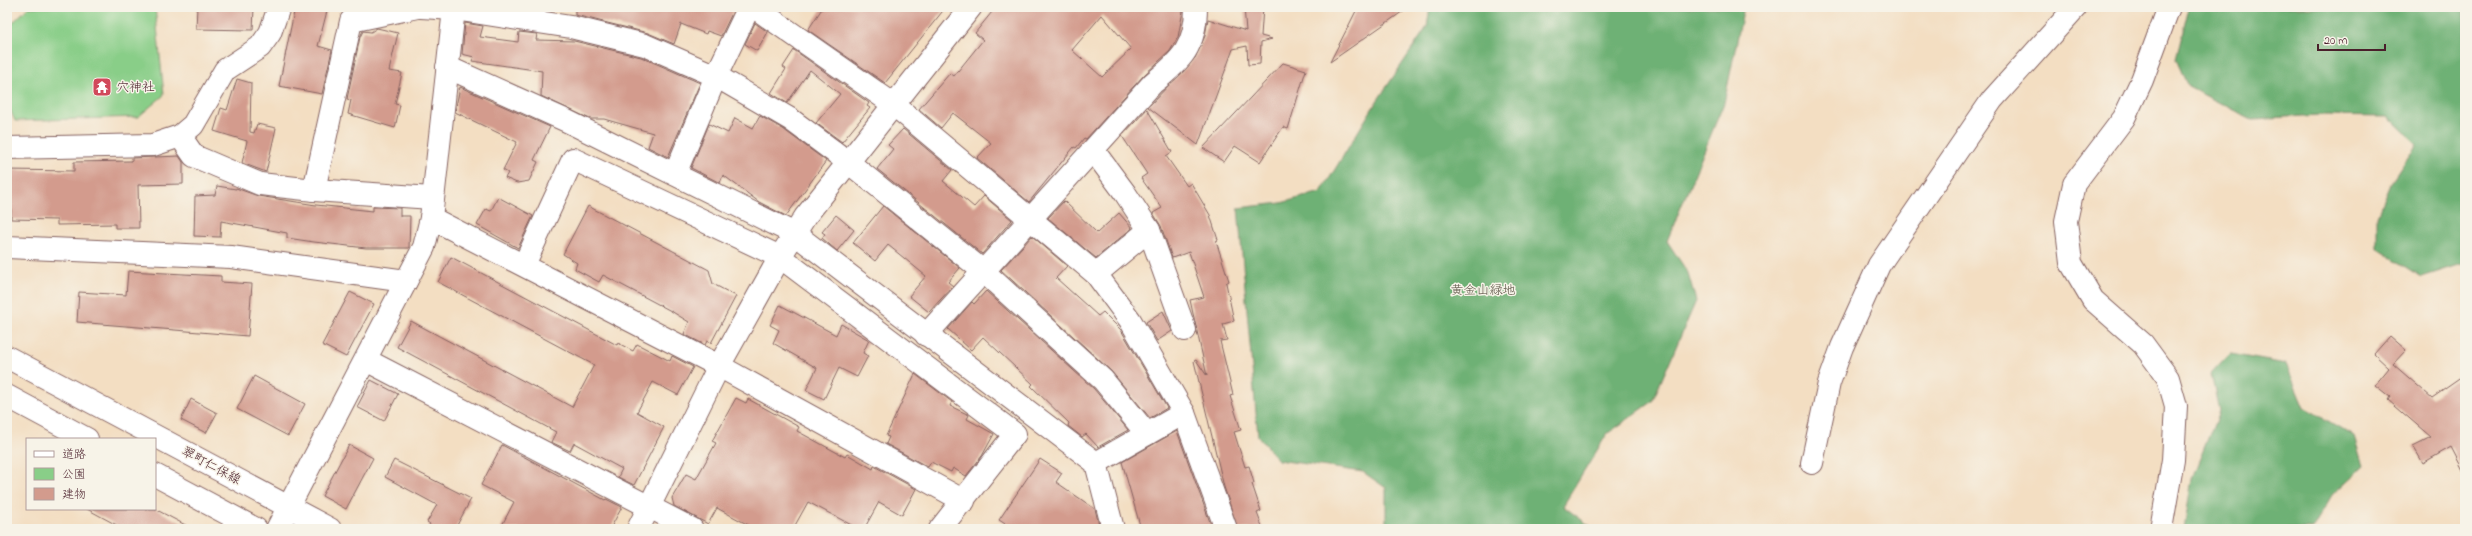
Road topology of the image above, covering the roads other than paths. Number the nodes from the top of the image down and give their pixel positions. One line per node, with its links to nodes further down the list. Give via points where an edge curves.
1 (279, 7): 14 (street, via 264,42 225,70 193,125)
2 (418, 7): 19 (street, via 351,21)
3 (421, 7): 10 (street)
4 (749, 7): 12 (street)
5 (754, 7): 13 (street)
6 (971, 7): 13 (street)
7 (1196, 7): 16 (street, via 1196,26 1188,50 1172,68 1153,83)
8 (2076, 7): 40 (street, via 1992,100 1879,265 1842,347 1829,383)
9 (2168, 7): 53 (street, via 2142,80 2124,118 2074,184 2066,220 2071,263 2093,300 2143,344 2168,378 2176,406 2173,460)
10 (454, 9): 11 (street); 12 (street, via 571,27 645,45)
11 (447, 67): 18 (street, via 567,121); 20 (street)
12 (716, 76): 17 (street, via 790,119); 18 (street)
13 (893, 104): 17 (street); 21 (street)
14 (180, 136): 15 (street, via 153,146); 19 (street, via 194,156 260,184)
15 (7, 148)
16 (1093, 150): 21 (street); 22 (street)
17 (848, 162): 23 (street); 27 (street)
18 (675, 174): 23 (street)
19 (314, 190): 20 (street)
20 (432, 208): 26 (street); 29 (street, via 424,247)
21 (1031, 218): 27 (street); 28 (street)
22 (1149, 230): 28 (street); 30 (street)
23 (795, 234): 25 (street); 31 (street)
24 (7, 247): 29 (street, via 231,257)
25 (780, 257): 26 (street, via 573,159); 34 (street); 42 (street, via 1015,434)
26 (524, 265): 34 (street)
27 (983, 271): 31 (street); 37 (street, via 1103,380)
28 (1096, 274): 36 (street, via 1130,320)
29 (406, 281): 33 (street)
30 (1185, 330)
31 (926, 335): 39 (street)
32 (7, 357): 44 (street, 翠町仁保線)
33 (366, 360): 43 (street); 44 (street)
34 (719, 366): 42 (street); 43 (street)
35 (7, 396): 38 (street)
36 (1184, 413): 37 (street); 52 (street)
37 (1147, 434): 39 (street)
38 (86, 438)
39 (1096, 463): 51 (street)
40 (1812, 463)
41 (156, 476): 45 (street)
42 (964, 501): 50 (street)
43 (649, 506): 48 (street); 49 (street)
44 (289, 507): 46 (street); 47 (street, 翠町仁保線)
45 (256, 529)
46 (277, 529)
47 (330, 529)
48 (638, 529)
49 (692, 529)
50 (940, 529)
51 (1112, 529)
52 (1226, 529)
53 (2161, 529)

